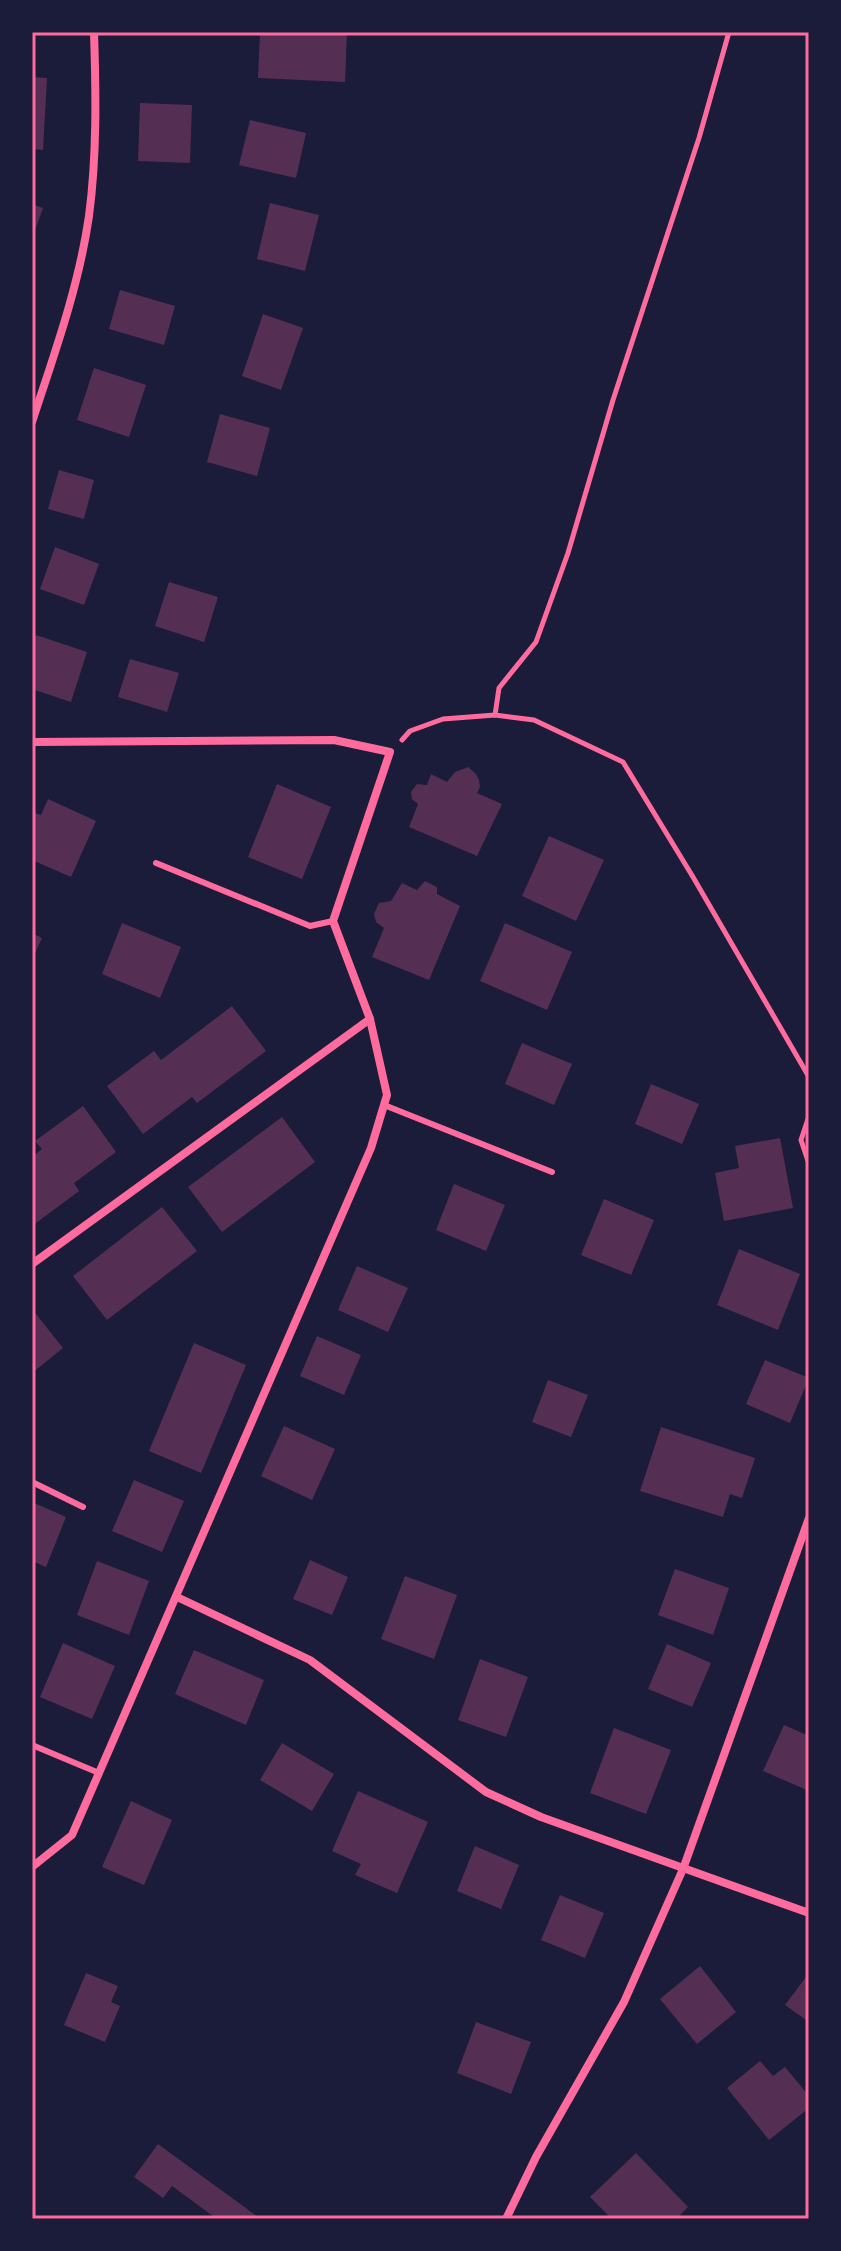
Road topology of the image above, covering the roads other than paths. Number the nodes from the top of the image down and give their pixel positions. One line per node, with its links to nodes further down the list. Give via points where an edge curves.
1 (94, 32): 2 (street, via 95,164 88,218 74,288)
2 (32, 422)
3 (32, 742): 5 (street, via 334,740 390,752)
4 (156, 863): 5 (lane, via 310,926)
5 (333, 921): 6 (street)
6 (370, 1019): 7 (street, via 387,1095); 9 (street)
7 (384, 1105): 8 (lane); 13 (street, via 371,1148)
8 (552, 1172)
9 (32, 1264)
10 (32, 1482): 11 (lane)
11 (83, 1507)
12 (809, 1518): 17 (street)
13 (177, 1597): 15 (street); 17 (street, via 310,1660 486,1792)
14 (32, 1745): 15 (lane)
15 (99, 1773): 16 (street, via 72,1835)
16 (32, 1867)
17 (683, 1869): 18 (street); 19 (street, via 624,2002)
18 (809, 1913)
19 (506, 2219)

